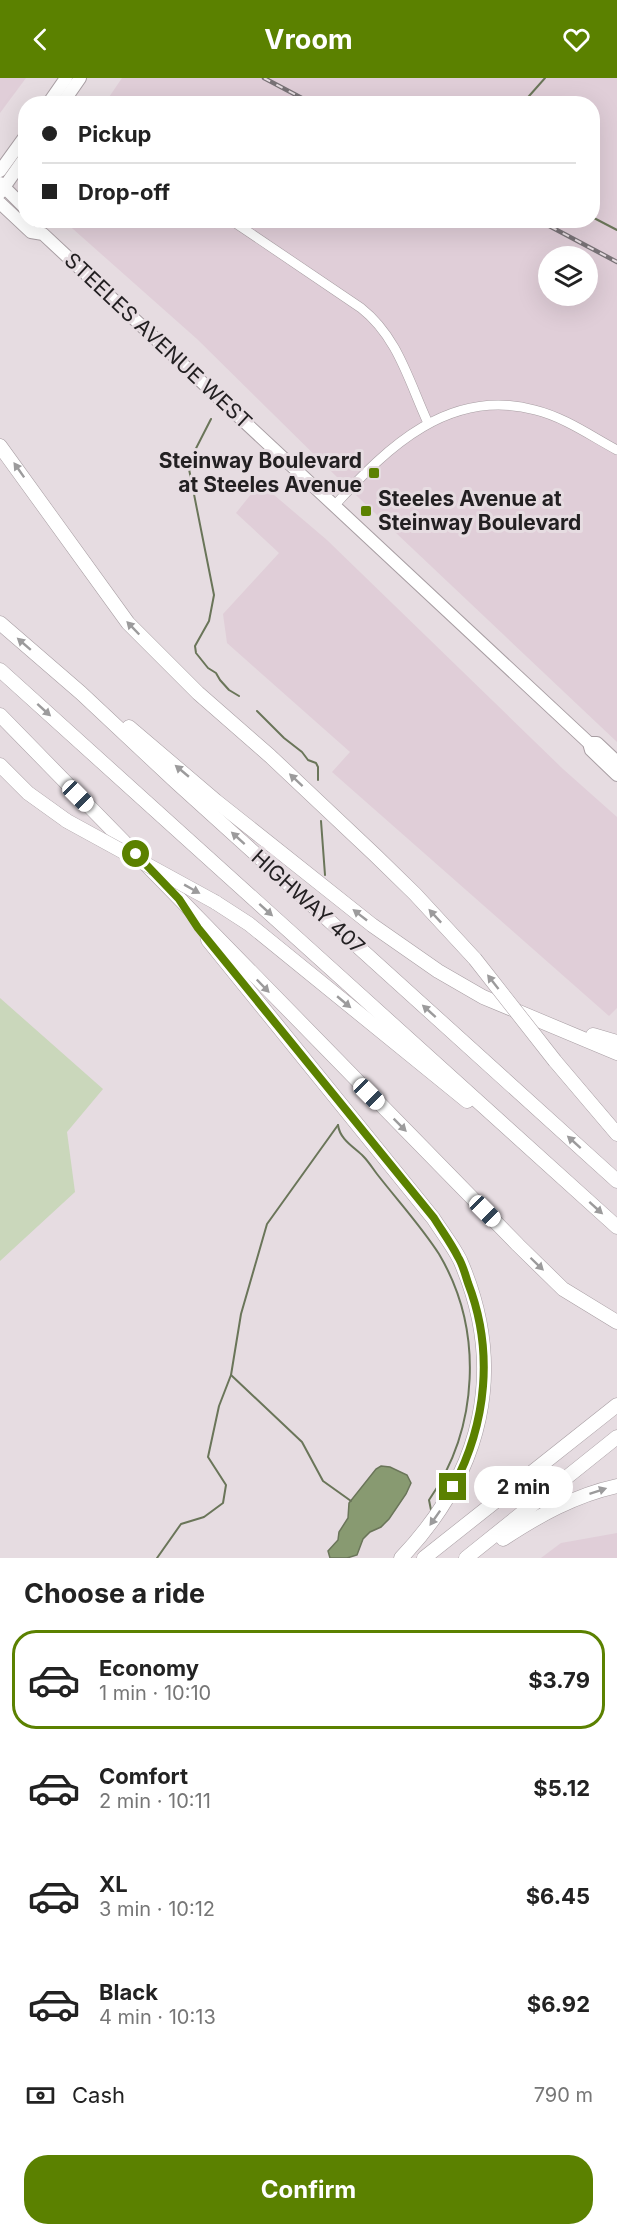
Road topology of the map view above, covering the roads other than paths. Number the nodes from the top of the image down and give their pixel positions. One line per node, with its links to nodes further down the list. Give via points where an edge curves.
1 (66, 78): 3 (main road)
2 (80, 78): 4 (main road)
3 (54, 96)
4 (68, 96)
5 (18, 146): 7 (main road)
6 (18, 166): 8 (main road)
7 (0, 171)
8 (1, 188): 9 (main road)
9 (18, 202)
10 (0, 203): 11 (main road, STEELES AVENUE WEST)
11 (18, 220)
12 (27, 228): 15 (main road, STEELES AVENUE WEST)
13 (41, 228): 15 (main road, STEELES AVENUE WEST)
14 (243, 228): 16 (street, via 380,324)
15 (43, 234): 19 (main road, STEELES AVENUE WEST)
16 (428, 423): 18 (street, via 472,407 534,409); 19 (street, via 390,450)
17 (0, 446): 33 (highway, one-way to 17, bridge, via 475,959 415,894 128,623)
18 (617, 450)
19 (335, 505): 24 (main road, STEELES AVENUE WEST)
20 (0, 623): 22 (highway, HIGHWAY 407, one-way to 20)
21 (0, 670): 32 (highway, HIGHWAY 407, one-way to 32)
22 (81, 693): 29 (highway, one-way to 22, via 483,997 372,925 107,708); 34 (highway, HIGHWAY 407, one-way to 22)
23 (0, 715): 28 (highway)
24 (589, 743): 25 (main road, STEELES AVENUE WEST, via 597,743); 27 (main road, STEELES AVENUE WEST, via 591,750)
25 (617, 762)
26 (0, 765): 32 (highway, one-way to 32, bridge, via 28,793 67,821 249,924 461,1098)
27 (617, 775)
28 (179, 899): 36 (highway, one-way to 36, via 563,1289); 40 (highway, one-way to 40, via 198,928 434,1218 459,1258 474,1297 485,1374 481,1413 464,1466 442,1508)
29 (555, 1028): 30 (highway); 31 (highway)
30 (617, 1042)
31 (617, 1053)
32 (490, 1113): 35 (highway, HIGHWAY 407, one-way to 35)
33 (617, 1134)
34 (617, 1182)
35 (617, 1227)
36 (617, 1322)
37 (617, 1404): 41 (highway)
38 (617, 1437): 42 (highway)
39 (617, 1486): 43 (highway, one-way to 39, via 534,1518)
40 (401, 1558)
41 (424, 1558)
42 (466, 1558)
43 (473, 1558)

